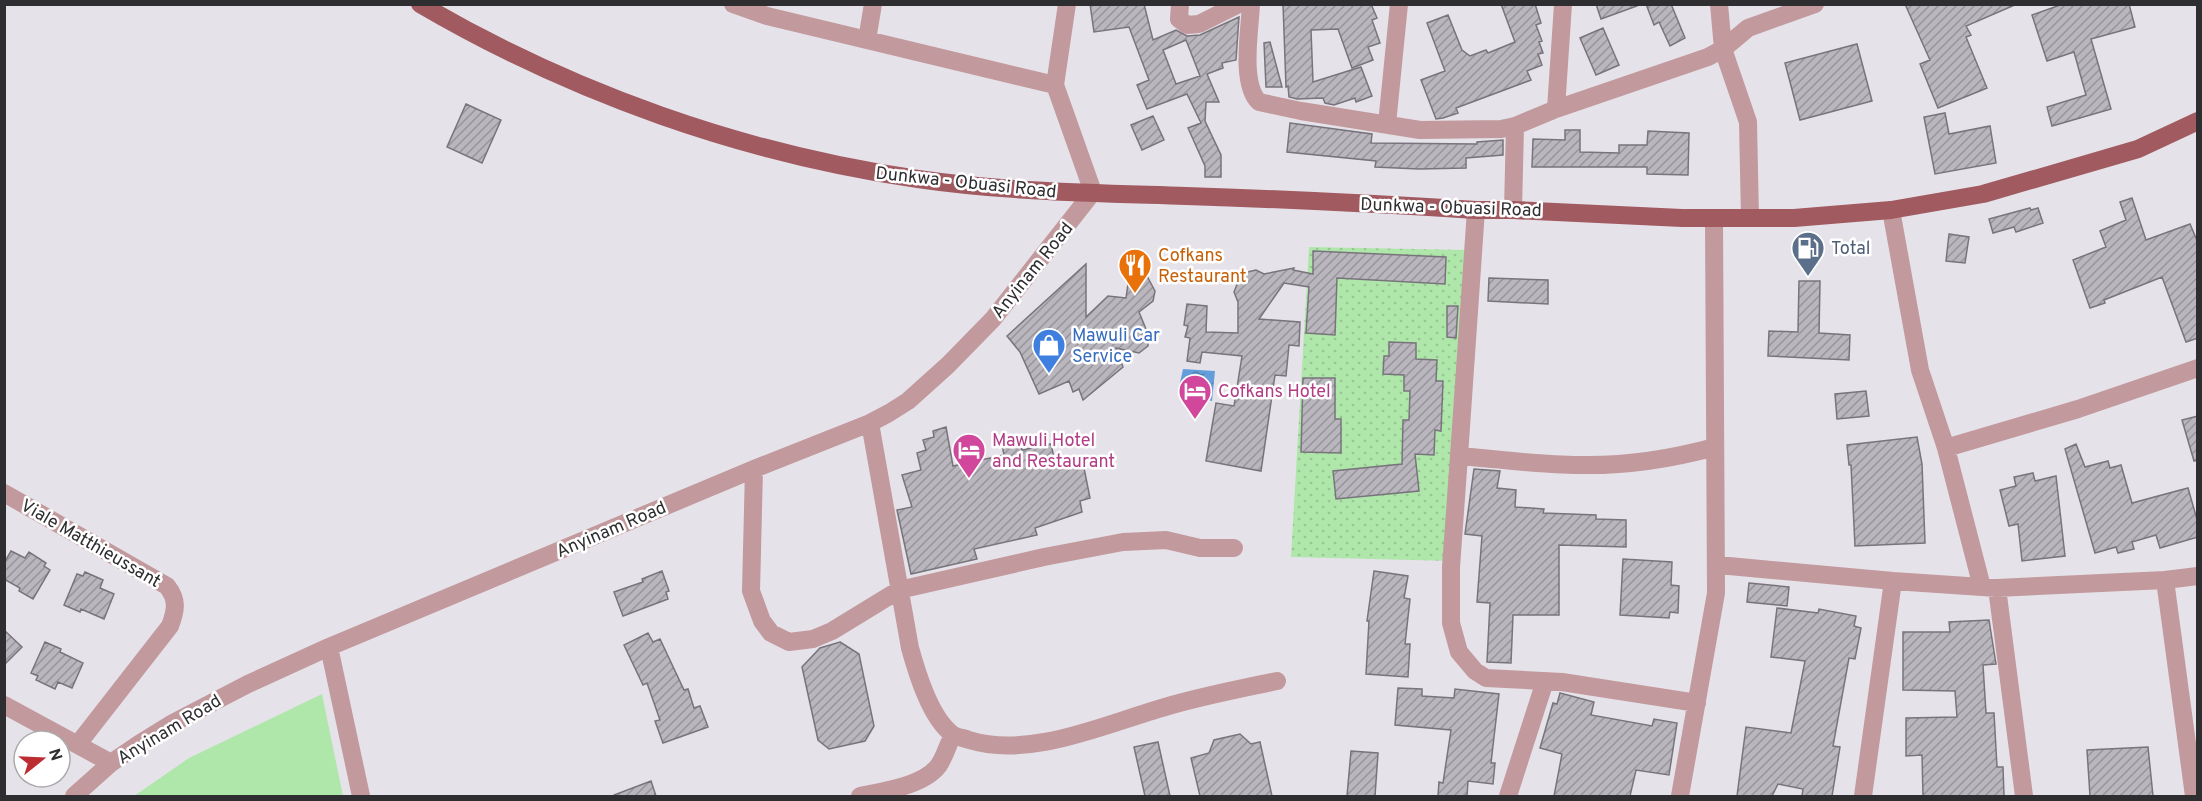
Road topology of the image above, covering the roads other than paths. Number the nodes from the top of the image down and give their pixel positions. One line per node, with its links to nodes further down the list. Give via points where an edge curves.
1 (420, 4): 19 (main road, Dunkwa - Obuasi Road, via 489,44 582,86 733,138 823,162 920,180 1016,191)
2 (733, 4): 12 (street)
3 (873, 4): 12 (street)
4 (1067, 4): 14 (street)
5 (1180, 4): 6 (street, via 1179,19 1187,25 1199,24)
6 (1239, 4)
7 (1251, 4): 17 (street, via 1249,76 1259,102)
8 (1399, 4): 17 (street)
9 (1563, 4): 15 (street)
10 (1719, 4): 13 (street)
11 (1815, 4): 13 (street, via 1748,28)
12 (867, 40): 14 (street)
13 (1723, 49): 15 (street); 24 (street, via 1748,122)
14 (1055, 85): 19 (street)
15 (1556, 109): 18 (street)
16 (2198, 121): 22 (main road, Dunkwa - Obuasi Road, via 2138,149 1994,191)
17 (1387, 124): 18 (street, via 1420,130)
18 (1515, 126): 21 (street)
19 (1093, 192): 20 (main road, Dunkwa - Obuasi Road); 26 (street, Anyinam Road, via 993,320 908,401)
20 (1476, 210): 21 (main road, Dunkwa - Obuasi Road); 29 (street)
21 (1513, 210): 23 (main road, Dunkwa - Obuasi Road)
22 (1891, 210): 24 (main road, Dunkwa - Obuasi Road); 28 (street, via 1920,370)
23 (1714, 218): 24 (main road, Dunkwa - Obuasi Road); 27 (street)
24 (1750, 218)
25 (2198, 368): 28 (street)
26 (870, 423): 30 (street, Anyinam Road); 38 (street)
27 (1715, 447): 29 (street, via 1650,461 1606,465); 33 (street)
28 (1946, 448): 37 (street)
29 (1459, 456): 41 (street, via 1450,590 1451,623 1459,652 1486,678)
30 (754, 469): 38 (street, via 751,591 771,633 789,642 813,639); 39 (street, Anyinam Road)
31 (4, 493): 45 (street, Viale Matthieussant, via 167,586 176,602 170,626)
32 (1234, 548): 38 (street, via 1200,548 1166,540 1123,543)
33 (1718, 565): 36 (street); 42 (street)
34 (2198, 576): 35 (street)
35 (2165, 580): 37 (street); 54 (street)
36 (1893, 581): 37 (street); 52 (street)
37 (1989, 587): 53 (street)
38 (899, 590): 44 (street, via 919,678 931,705)
39 (329, 647): 46 (street, Anyinam Road, via 181,718); 48 (street)
40 (1277, 681): 44 (street, via 1022,746 985,745)
41 (1545, 681): 42 (street); 50 (street)
42 (1697, 703): 51 (street)
43 (4, 705): 45 (street)
44 (953, 735): 49 (street, via 939,765 928,776 905,786)
45 (78, 744): 46 (street)
46 (111, 764): 47 (street, Anyinam Road)
47 (74, 796)
48 (360, 796)
49 (860, 796)
50 (1508, 796)
51 (1680, 796)
52 (1863, 796)
53 (2024, 796)
54 (2194, 796)

